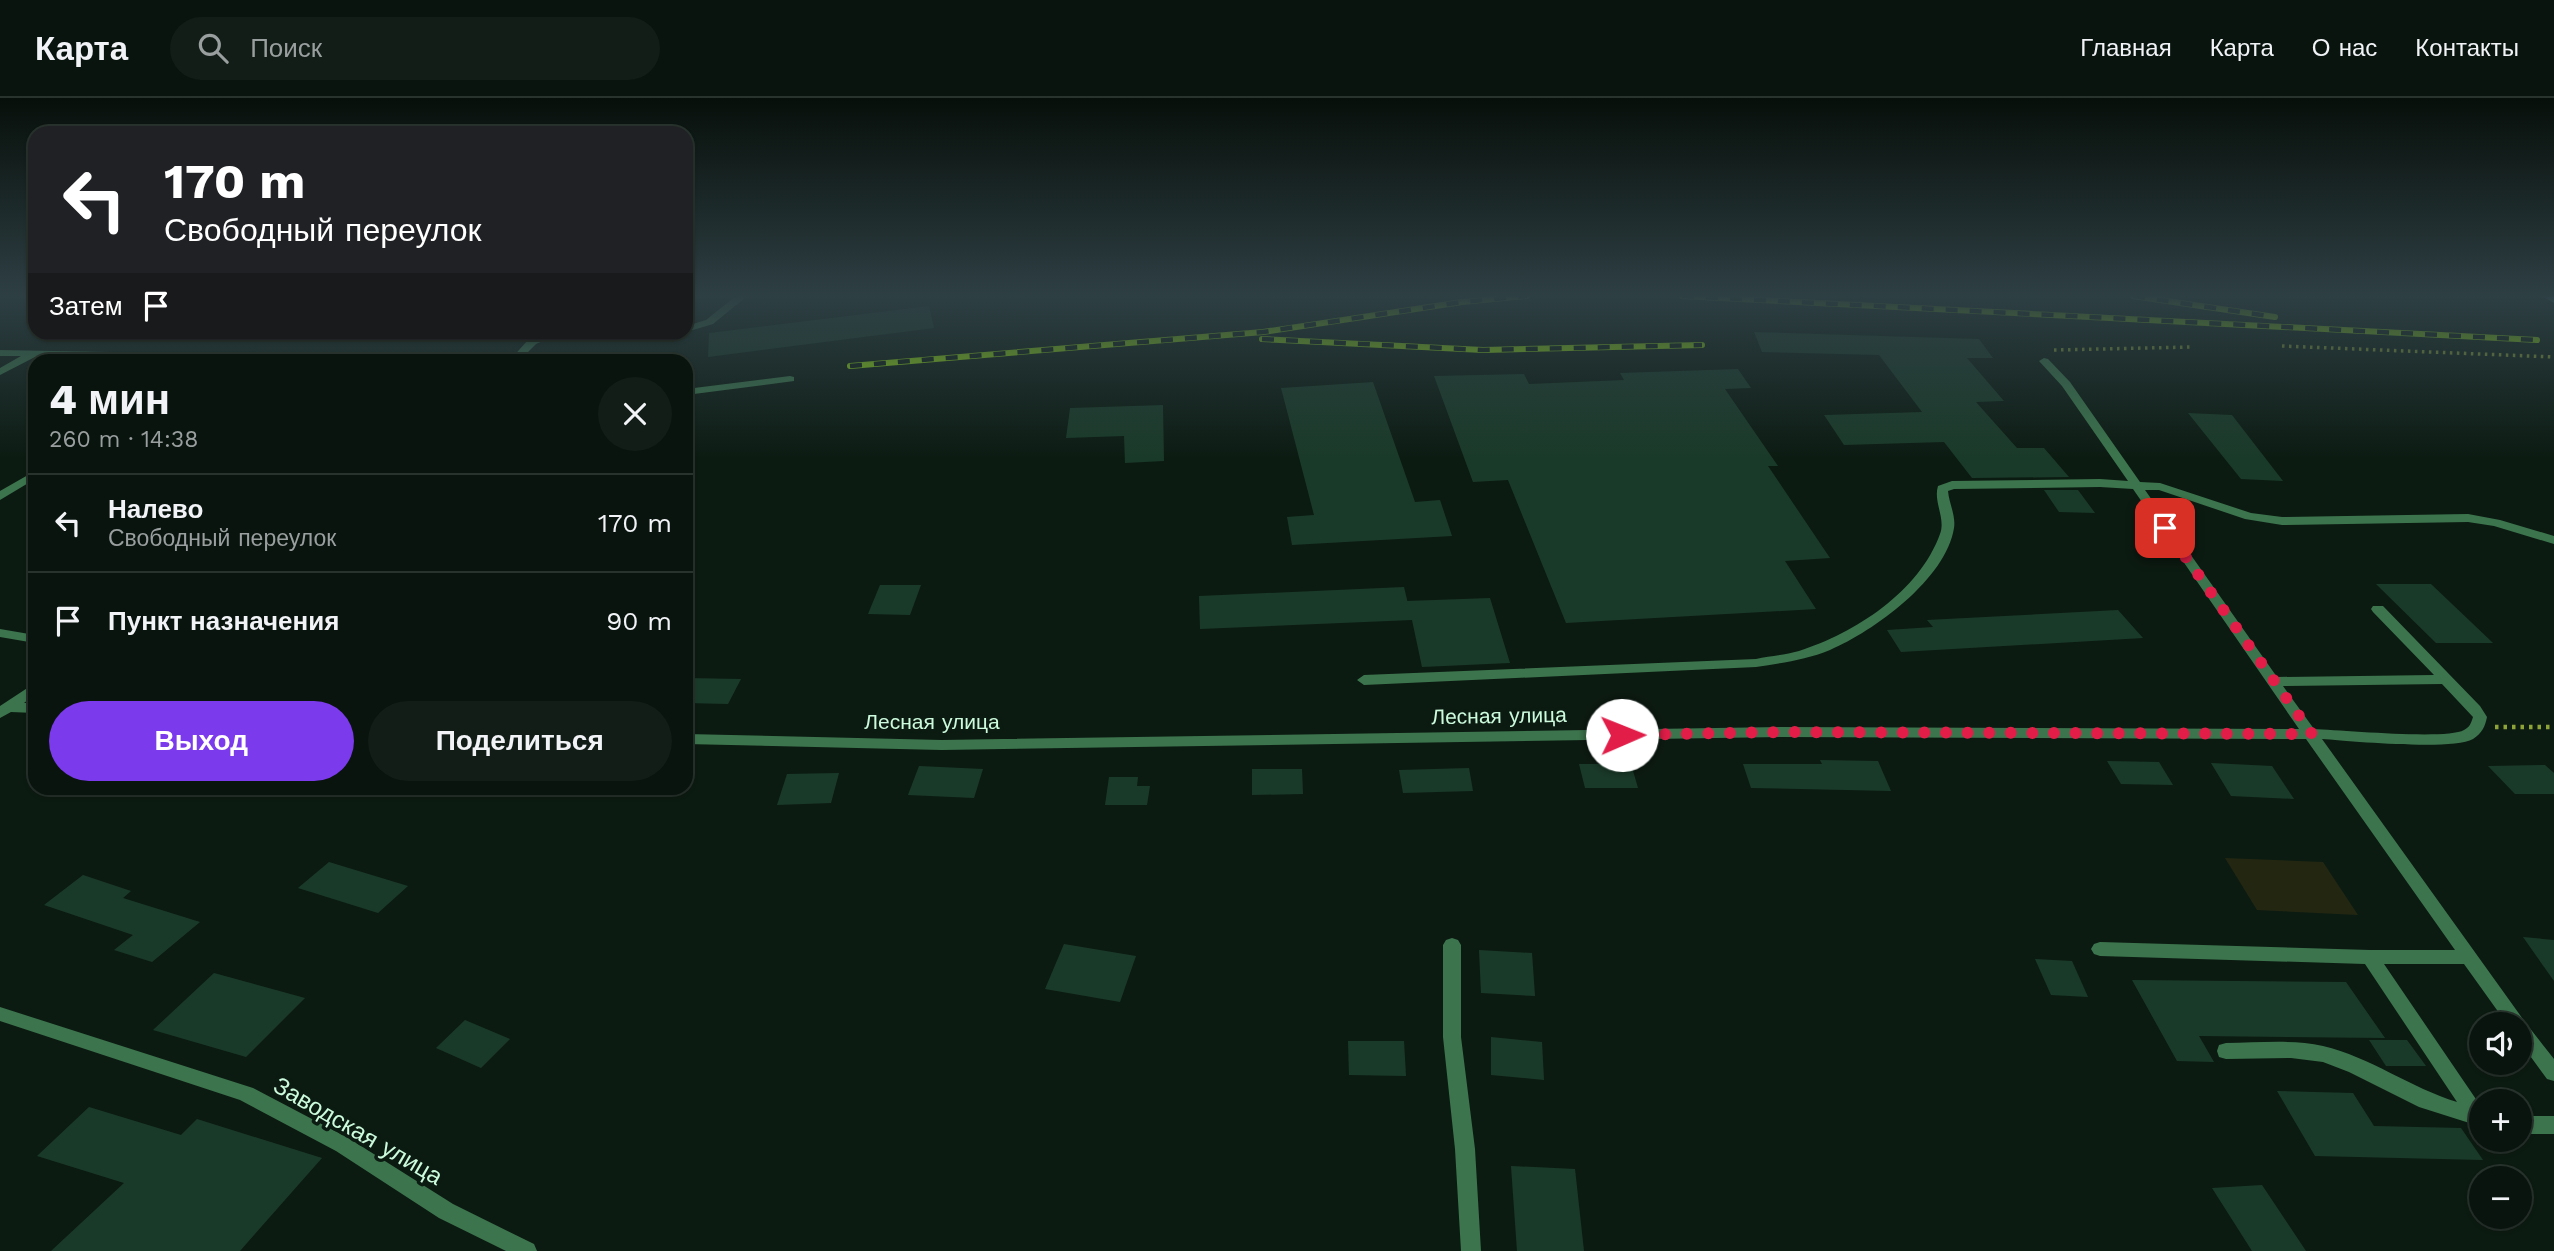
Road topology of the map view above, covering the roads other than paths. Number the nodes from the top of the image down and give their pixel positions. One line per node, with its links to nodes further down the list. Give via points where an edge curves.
1 (0, 353): 4 (lane)
2 (42, 354): 3 (lane)
3 (114, 354)
4 (28, 355)
5 (28, 357): 7 (lane)
6 (2044, 361): 11 (lane, via 2066,384)
7 (0, 372)
8 (790, 379): 9 (lane)
9 (693, 392)
10 (28, 478): 12 (lane)
11 (2134, 485): 13 (lane, via 2180,492 2263,519 2468,518); 18 (lane, via 2023,482 1941,489 1948,527 1937,557 1885,611 1851,635 1803,655 1756,663); 19 (lane)
12 (0, 496)
13 (2554, 540)
14 (2378, 609): 17 (lane)
15 (0, 633): 16 (lane)
16 (28, 638)
17 (2446, 679): 19 (lane); 23 (lane, Лесная улица, via 2480,717 2478,727 2467,736 2441,740)
18 (1364, 680)
19 (2273, 682): 23 (lane)
20 (28, 693): 22 (lane)
21 (28, 708): 22 (lane)
22 (4, 710)
23 (2312, 734): 24 (lane, Лесная улица, via 1781,732 942,745); 28 (lane)
24 (693, 739)
25 (1452, 945): 39 (lane, via 1452,1037)
26 (2100, 949): 27 (lane)
27 (2370, 957): 28 (lane); 34 (lane)
28 (2467, 957): 29 (lane)
29 (2508, 1012)
30 (0, 1014): 38 (lane, Заводская улица, via 246,1094 343,1145 446,1211)
31 (2532, 1044): 33 (lane)
32 (2226, 1051): 35 (lane, via 2323,1054 2426,1101)
33 (2554, 1073)
34 (2469, 1103)
35 (2469, 1115)
36 (2532, 1125): 37 (lane)
37 (2554, 1125)
38 (527, 1251)
39 (1471, 1251)

